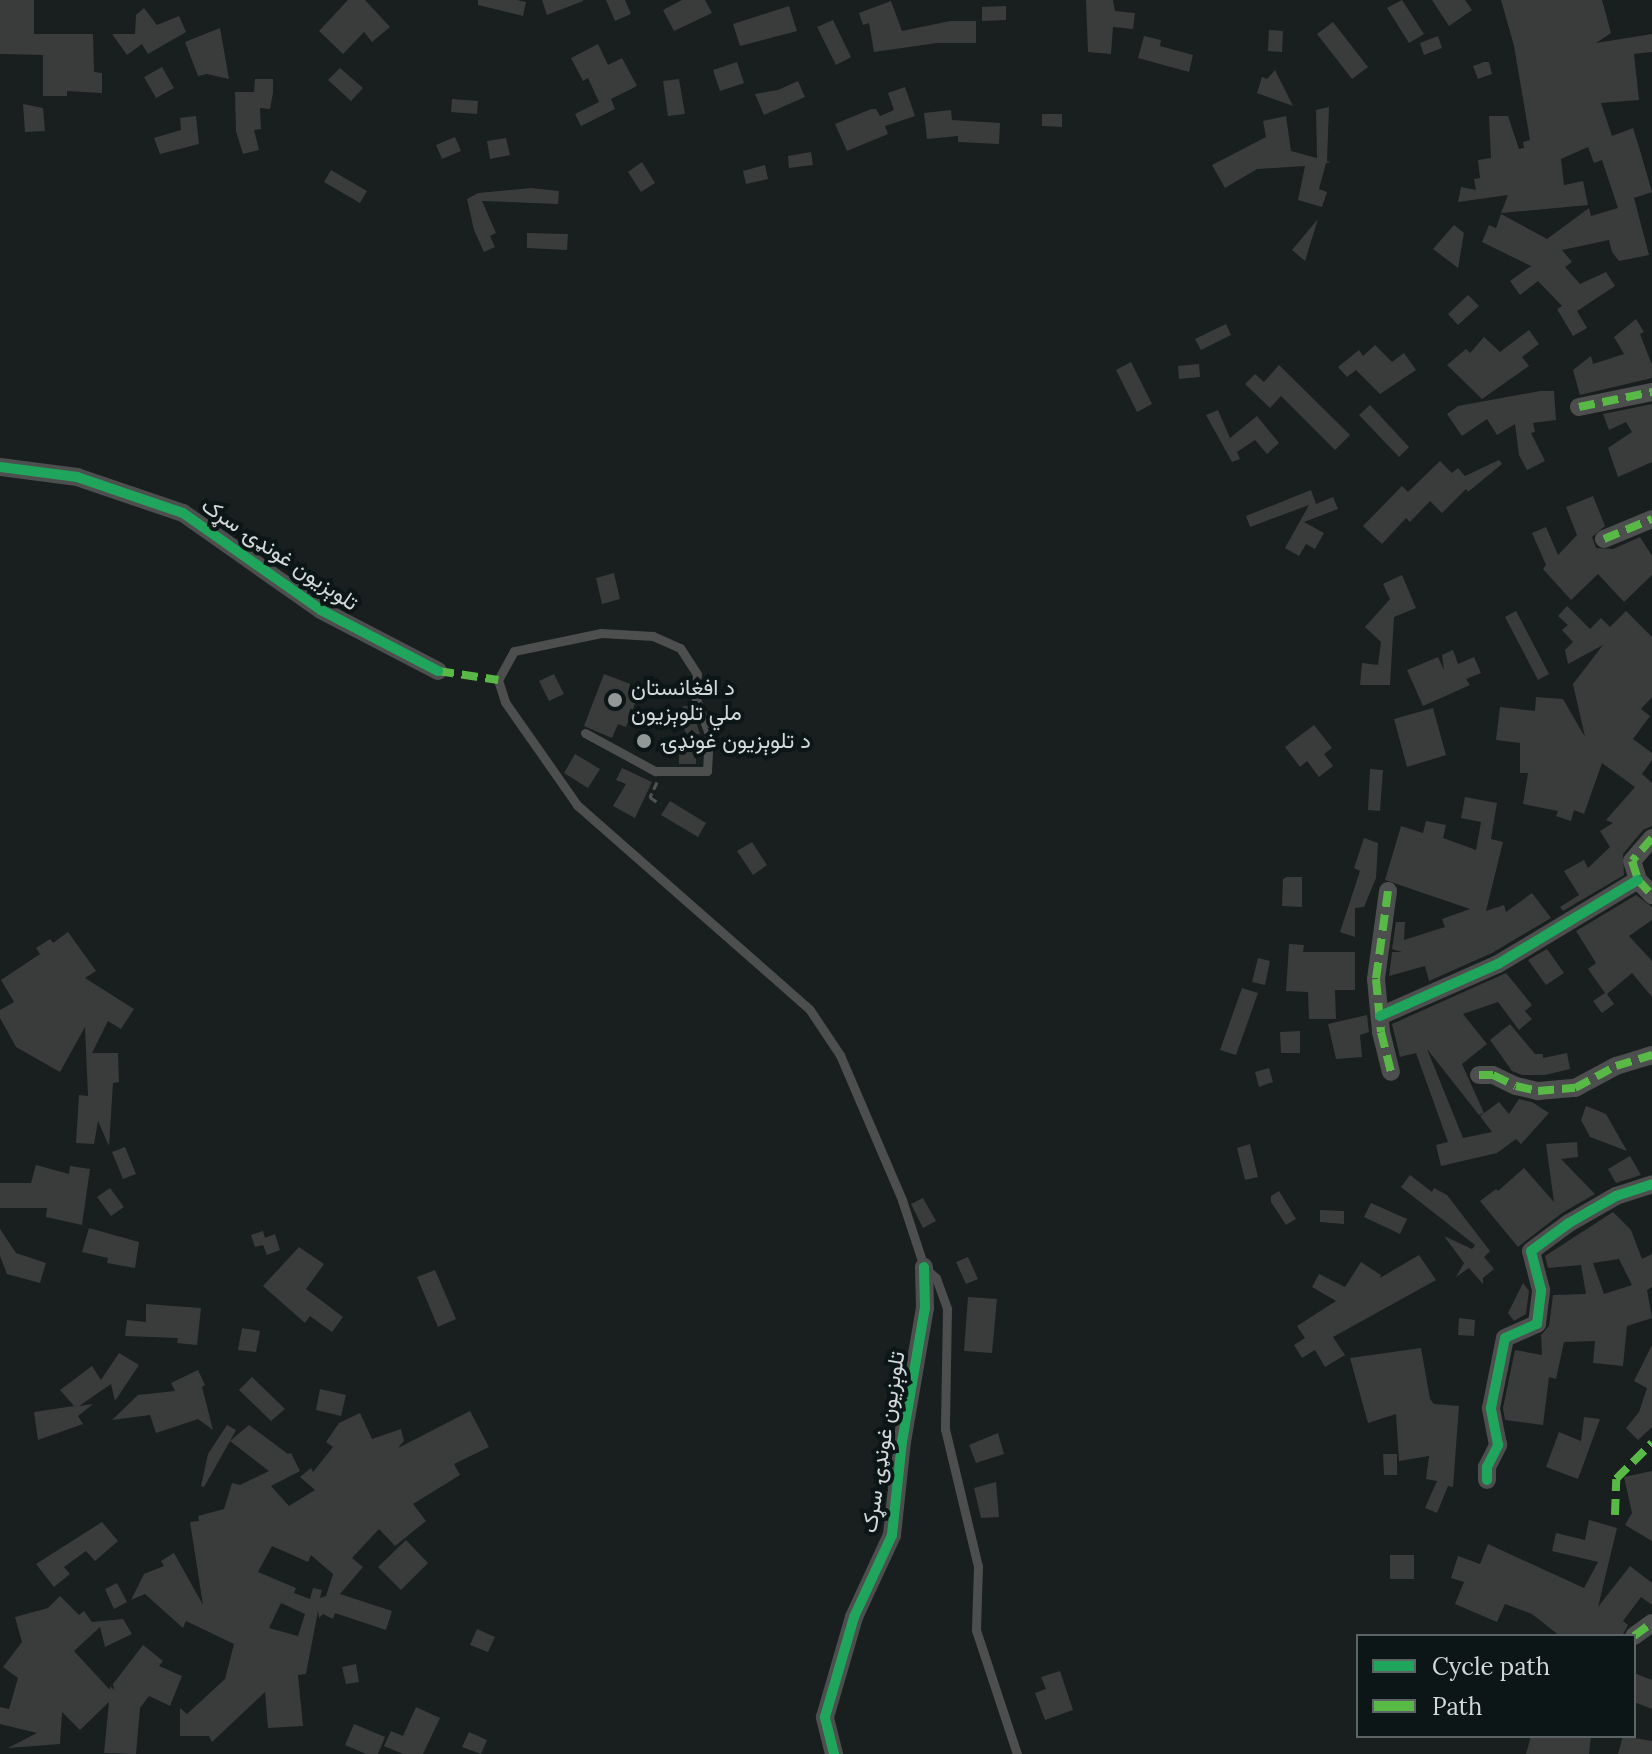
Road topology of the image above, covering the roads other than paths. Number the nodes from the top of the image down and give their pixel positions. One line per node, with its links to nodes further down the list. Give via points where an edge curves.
1 (1652, 392): 2 (street)
2 (1579, 407)
3 (0, 467): 6 (street, تلوېزيون غونډۍ سړک, via 77,477 183,513 321,610)
4 (1652, 519): 5 (street)
5 (1604, 539)
6 (438, 671)
7 (585, 733): 17 (lane, via 655,771 707,771 709,734 695,696 697,674 680,648 653,636 601,633 514,651 498,680 505,702 577,805 810,1010 846,1069 902,1200)
8 (1652, 838): 9 (street, via 1632,861)
9 (1638, 880): 11 (street); 12 (street, via 1498,964)
10 (1388, 891): 12 (street, via 1376,979)
11 (1652, 895)
12 (1380, 1016): 14 (street)
13 (1652, 1055): 15 (street, via 1616,1066 1575,1088 1538,1091)
14 (1391, 1072)
15 (1479, 1075)
16 (1652, 1184): 18 (street, via 1616,1196 1531,1251 1541,1290 1537,1324 1505,1338 1491,1408 1498,1445)
17 (924, 1267): 19 (street, تلوېزيون غونډۍ سړک, via 925,1308 892,1535 854,1617 825,1717); 20 (lane, via 936,1278 947,1309 945,1429 978,1566 976,1630)
18 (1487, 1480)
19 (834, 1754)
20 (1017, 1754)

